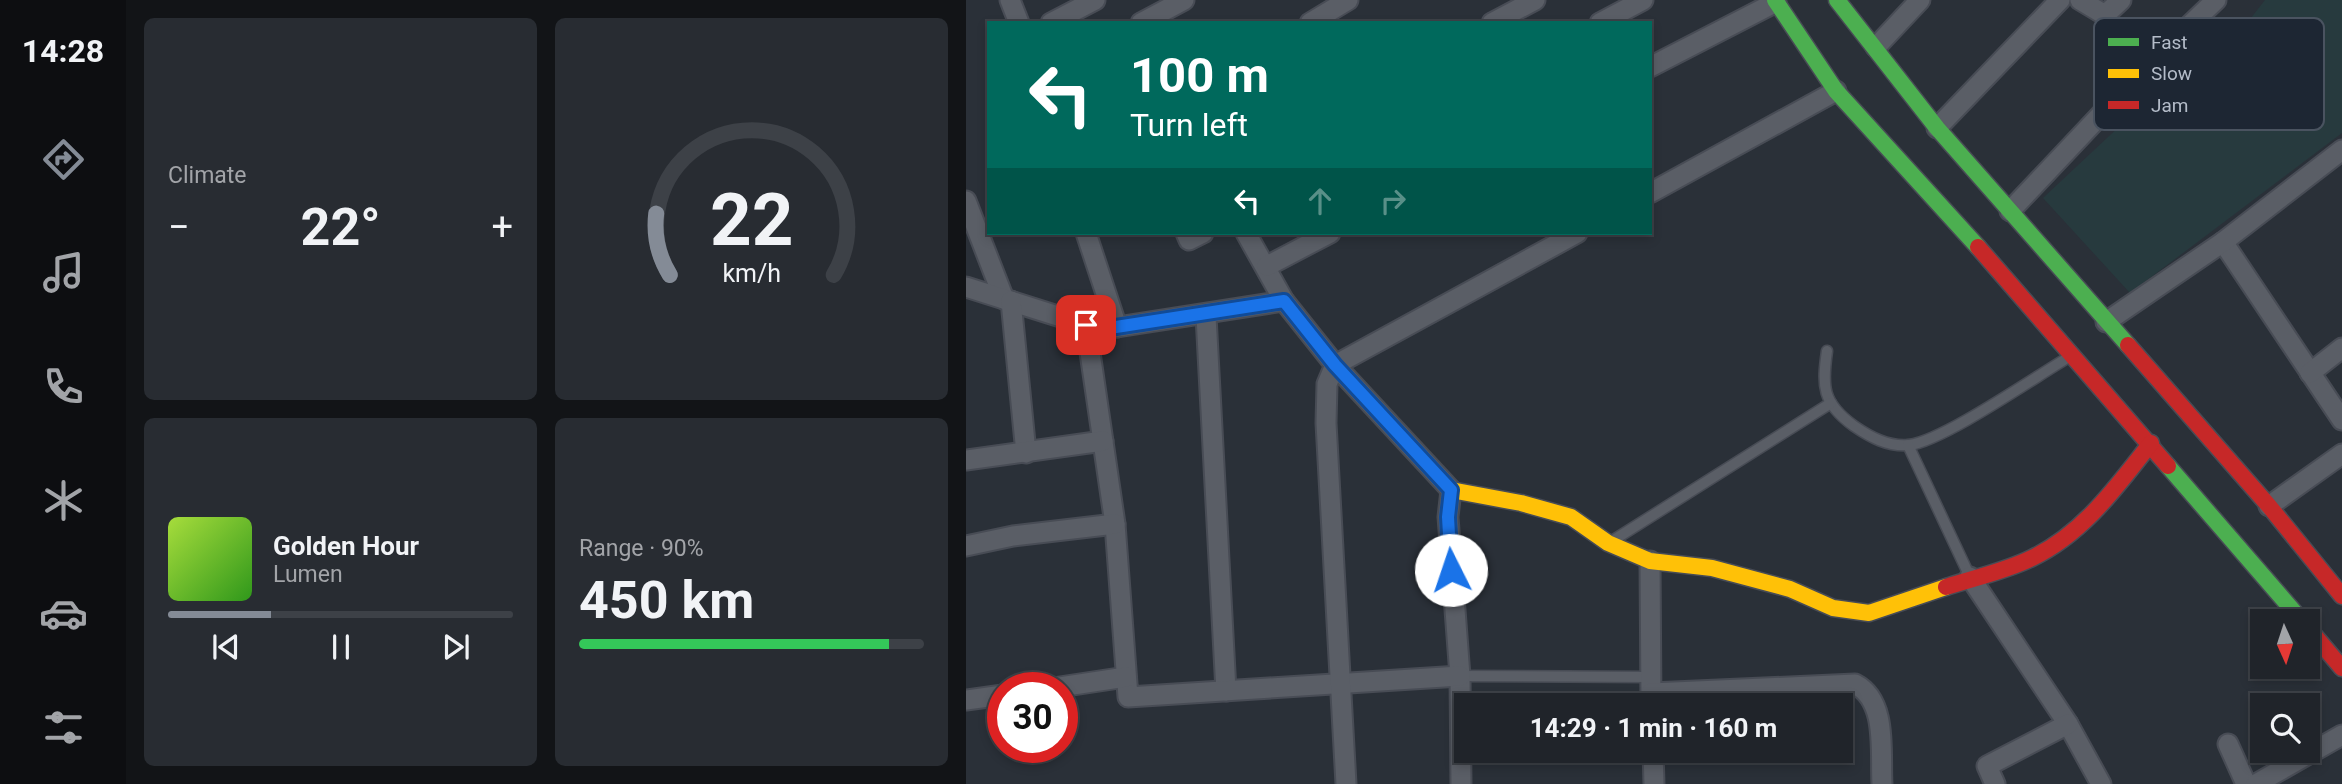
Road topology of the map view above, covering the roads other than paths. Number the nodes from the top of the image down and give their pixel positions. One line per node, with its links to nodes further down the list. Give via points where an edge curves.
1 (1010, 0): 15 (street)
2 (1184, 0): 17 (street)
3 (1348, 0): 18 (street)
4 (1535, 0): 19 (street)
5 (1643, 0): 20 (street)
6 (1837, 0): 21 (main road)
7 (1920, 0): 21 (street)
8 (2060, 0): 25 (street)
9 (2080, 0): 10 (street, via 2105,15)
10 (2120, 0)
11 (2216, 0): 14 (street)
12 (1775, 1): 22 (street); 23 (main road)
13 (1085, 2): 16 (street)
14 (2197, 18)
15 (1018, 21)
16 (1054, 21)
17 (1145, 21)
18 (1313, 21)
19 (1496, 21)
20 (1604, 21)
21 (1876, 47): 25 (main road)
22 (1652, 66)
23 (1836, 91): 27 (street); 45 (main road)
24 (2094, 123): 29 (street)
25 (1937, 128): 29 (main road)
26 (2342, 150): 34 (street)
27 (1652, 192)
28 (966, 201): 37 (street)
29 (2010, 211): 40 (main road)
30 (1087, 235): 42 (street)
31 (1247, 235): 35 (street)
32 (1326, 235): 35 (street)
33 (1573, 235): 46 (street)
34 (2222, 242): 40 (street); 47 (street)
35 (1267, 266): 38 (street)
36 (966, 287): 37 (street)
37 (1008, 300): 41 (street); 53 (street)
38 (1284, 301): 39 (street); 46 (street)
39 (1206, 316): 42 (street); 71 (street)
40 (2106, 322): 57 (main road)
41 (1086, 325): 42 (street); 50 (street)
42 (1116, 327)
43 (2342, 348): 47 (street)
44 (1827, 351): 48 (lane, via 1823,384)
45 (2073, 355): 51 (main road); 52 (lane, via 1935,437)
46 (1335, 365): 56 (street); 69 (street, via 1327,384 1326,423)
47 (2310, 373): 49 (street)
48 (1831, 403): 52 (lane, via 1872,438); 59 (lane)
49 (2342, 421)
50 (1103, 441): 53 (street); 58 (street)
51 (2151, 443): 62 (main road, via 2074,532 2032,558); 64 (main road)
52 (1908, 445): 62 (lane)
53 (1026, 453): 55 (street)
54 (2342, 454): 57 (street)
55 (966, 460)
56 (1451, 490): 59 (main road, via 1571,517); 67 (street, via 1449,544)
57 (2269, 506): 63 (main road)
58 (1115, 524): 60 (street); 68 (street)
59 (1608, 543): 61 (main road)
60 (966, 546)
61 (1650, 561): 62 (main road, via 1712,568 1790,589 1833,608 1869,613); 72 (street)
62 (1970, 577): 75 (street)
63 (2342, 596)
64 (2292, 609)
65 (2320, 642): 66 (main road)
66 (2342, 668)
67 (1460, 676): 69 (street); 72 (lane); 80 (street)
68 (1126, 677): 70 (street); 71 (street, via 1128,697)
69 (1342, 683): 71 (street); 79 (street)
70 (1078, 684)
71 (1226, 691)
72 (1651, 691): 82 (street, via 1855,684 1874,699 1877,710)
73 (987, 697): 74 (street)
74 (966, 700)
75 (2068, 724): 83 (street, via 1987,766); 84 (street)
76 (2342, 736): 86 (street)
77 (2228, 744): 85 (street)
78 (1653, 763): 81 (street)
79 (1346, 784)
80 (1461, 784)
81 (1654, 784)
82 (1882, 784)
83 (1995, 784)
84 (2101, 784)
85 (2246, 784)
86 (2256, 784)

